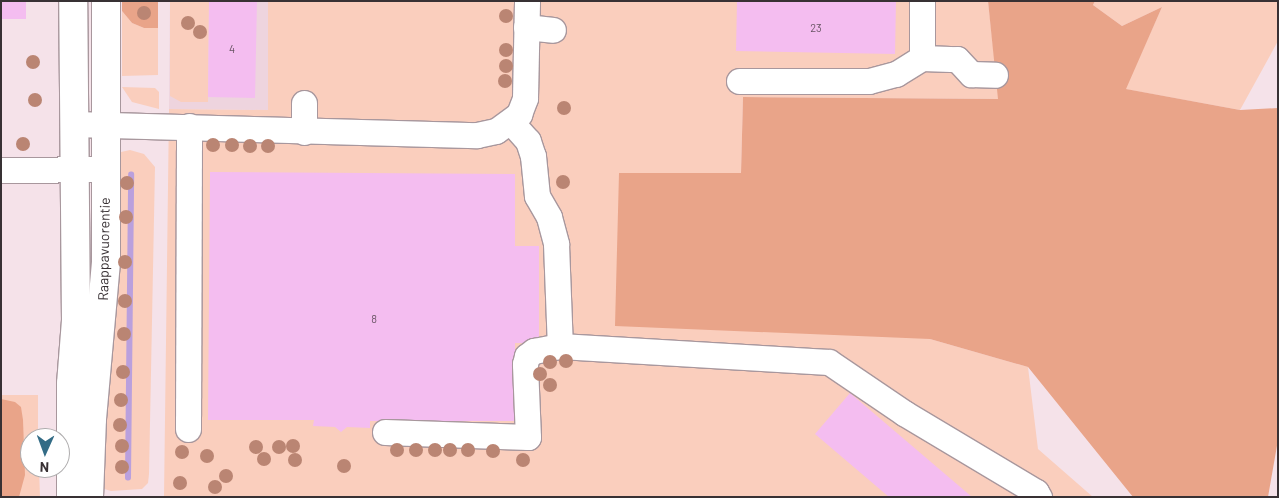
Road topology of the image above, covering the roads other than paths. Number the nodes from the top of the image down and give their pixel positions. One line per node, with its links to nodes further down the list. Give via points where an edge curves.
1 (73, 1): 12 (main road, Raappavuorentie)
2 (106, 1): 13 (main road, Raappavuorentie)
3 (527, 1): 5 (street)
4 (922, 1): 7 (street)
5 (526, 27): 6 (street); 11 (street, via 525,98 519,114)
6 (553, 30)
7 (922, 58): 8 (street, via 957,59 970,74); 9 (street, via 896,74 877,80)
8 (995, 75)
9 (739, 81)
10 (304, 103): 15 (street)
11 (511, 122): 15 (street, via 496,131 477,135); 19 (street, via 528,140 537,196 550,217 556,244)
12 (74, 124): 13 (street); 16 (main road, Raappavuorentie)
13 (106, 124): 14 (street); 17 (main road, Raappavuorentie)
14 (189, 126): 15 (street); 20 (street)
15 (304, 132)
16 (74, 169): 17 (street); 18 (street); 22 (main road, Raappavuorentie, via 76,321 71,384)
17 (106, 169): 23 (main road, Raappavuorentie, via 106,261 92,419)
18 (1, 170)
19 (560, 346): 21 (street, via 534,351 527,356 528,436); 24 (street, via 829,362 904,413 1036,492)
20 (188, 429)
21 (385, 432)
22 (71, 497)
23 (89, 497)
24 (1039, 497)

